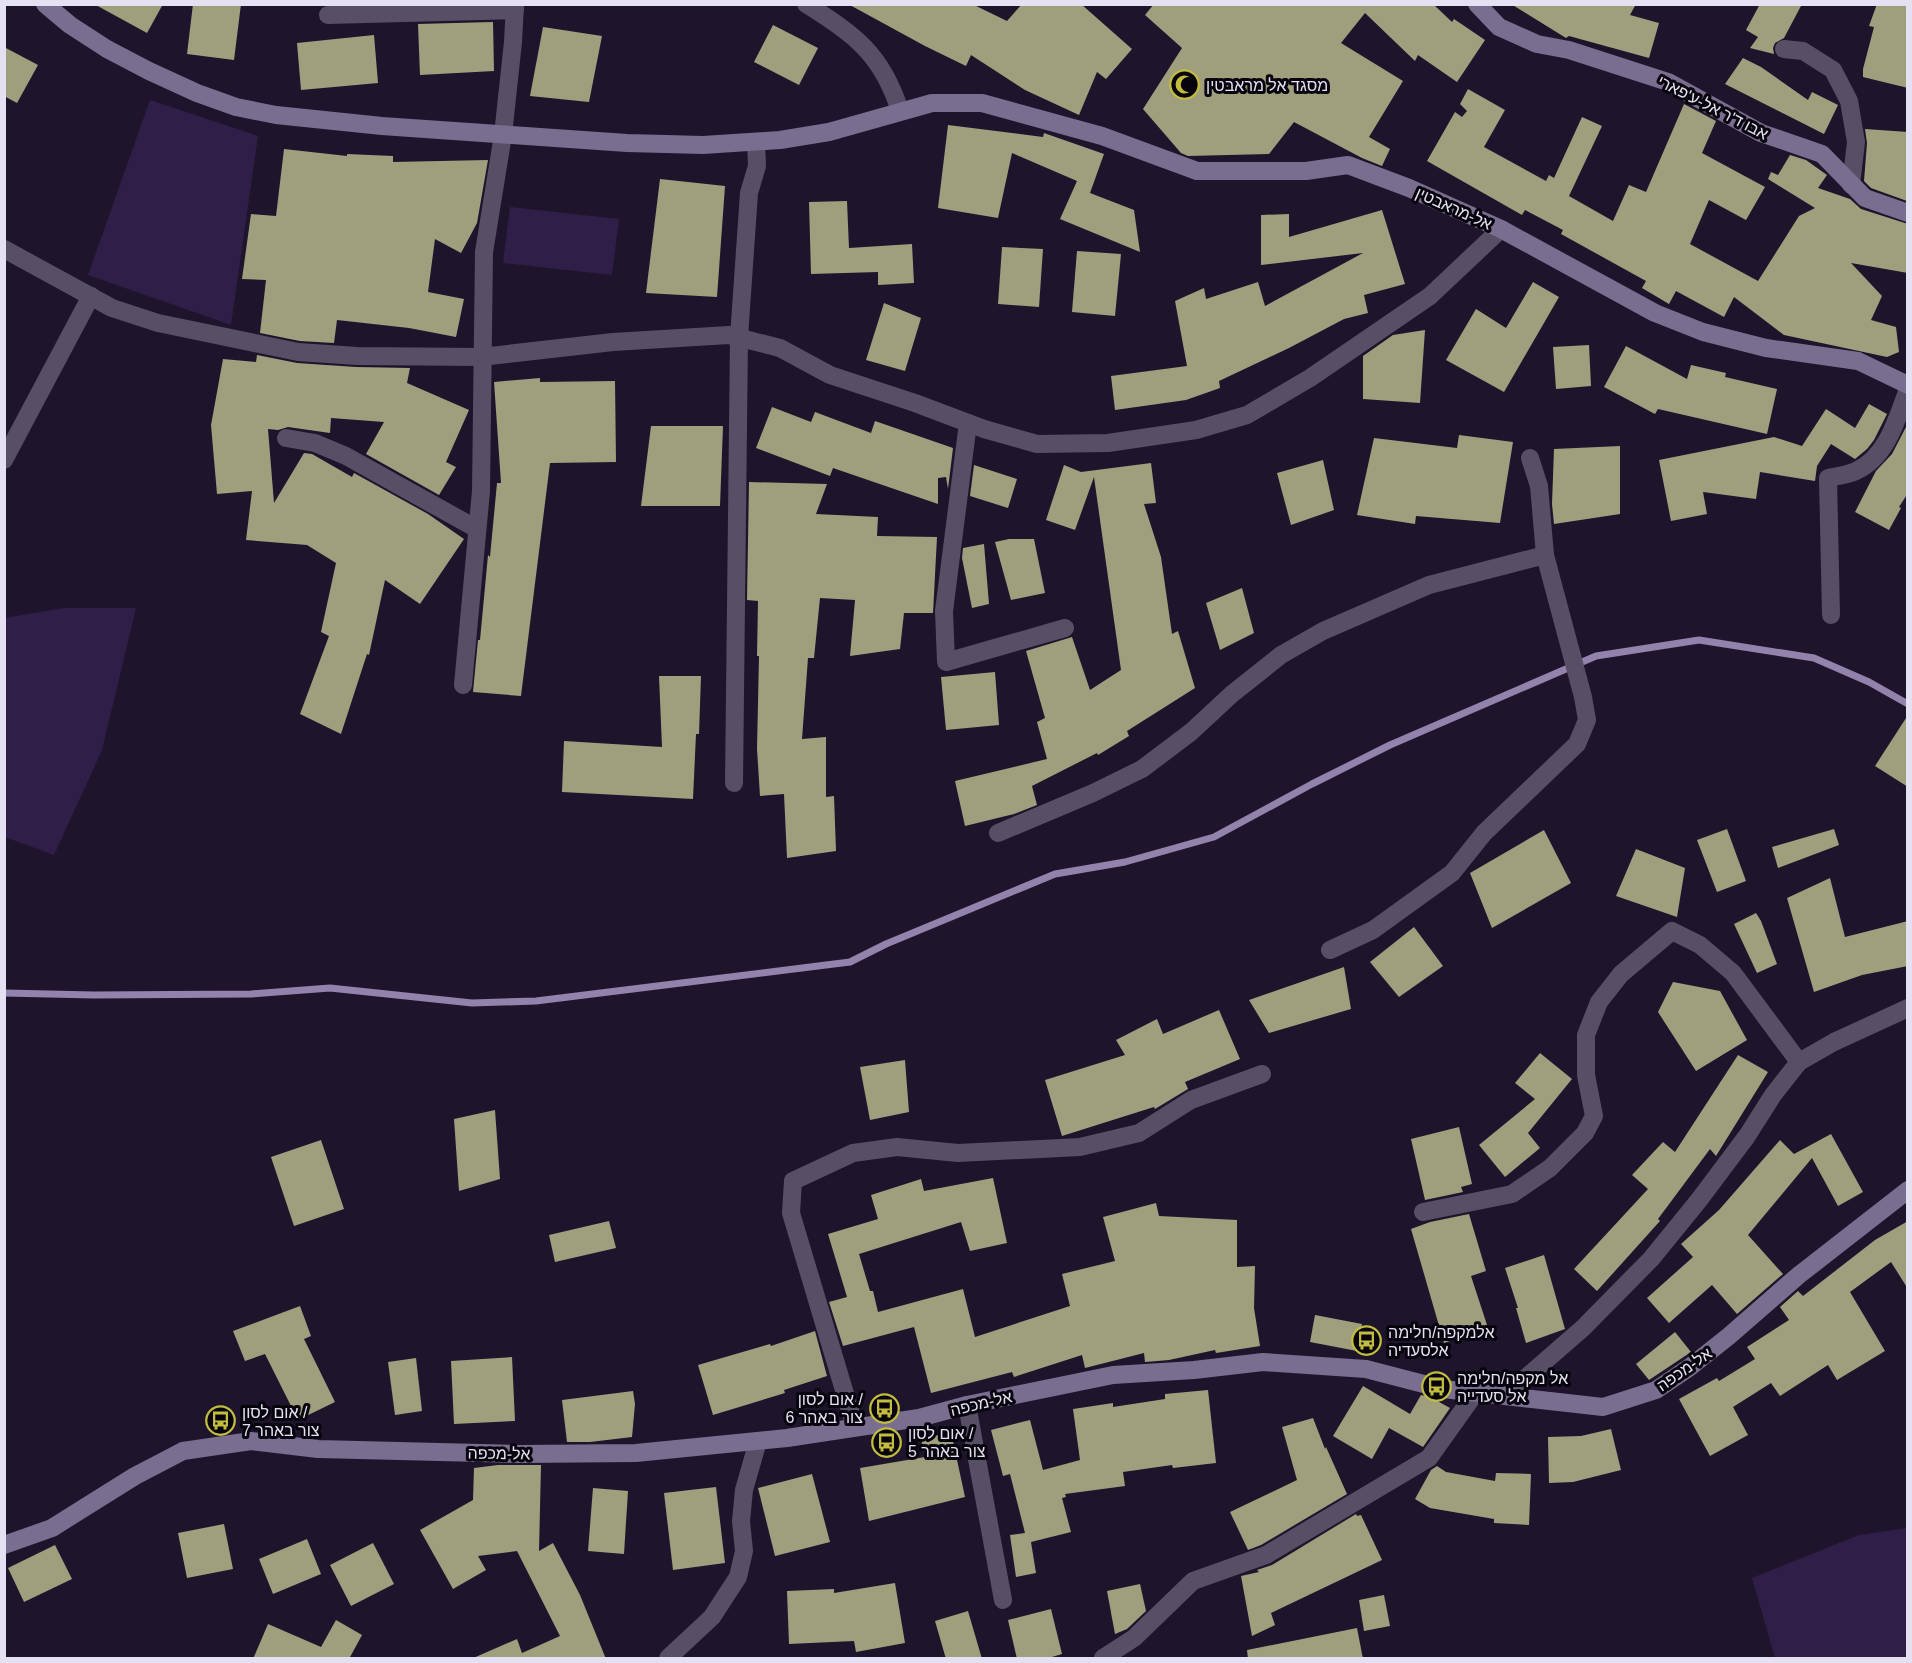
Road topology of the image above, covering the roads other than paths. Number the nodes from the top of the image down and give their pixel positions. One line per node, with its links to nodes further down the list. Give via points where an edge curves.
1 (45, 4): 8 (street, אל-מראבטין, via 107,49 197,93 236,106 276,115)
2 (806, 4): 7 (street, via 868,49 888,80)
3 (1477, 4): 10 (street, אבו ד'ר אל-ע'פארי, via 1499,27 1537,44 1579,53 1668,82 1761,133 1822,154)
4 (515, 7): 5 (street); 8 (street)
5 (328, 15)
6 (1784, 49): 10 (street, via 1803,51 1833,70 1849,101 1856,142)
7 (900, 111): 9 (street, אל-מראבטין, via 829,132); 12 (street, אל-מראבטין, via 932,103 982,103 1102,136 1197,171 1306,171 1348,165)
8 (503, 135): 9 (street, אל-מראבטין, via 703,146); 16 (street, via 484,252)
9 (756, 142): 15 (street, via 757,166 749,193)
10 (1851, 185): 11 (street, אבו ד'ר אל-ע'פארי, via 1864,198)
11 (1908, 213)
12 (1501, 229): 17 (street, אל-מראבטין, via 1655,313 1703,332 1766,348 1858,361); 18 (street, via 1431,296 1310,378 1247,415 1196,430 1108,443 1037,444)
13 (4, 249): 14 (street)
14 (91, 296): 16 (street, via 112,308 158,323 298,352); 21 (street)
15 (739, 337): 16 (street, via 613,342); 18 (street, via 780,348 831,375); 27 (street)
16 (481, 357): 22 (street)
17 (1908, 387): 24 (street, via 1882,448 1867,465 1828,478)
18 (968, 423): 25 (street, via 944,611 946,662)
19 (286, 438): 22 (street, via 315,443 346,456)
20 (1530, 458): 23 (street, via 1539,486)
21 (4, 460)
22 (477, 529): 26 (street)
23 (1545, 555): 28 (street, via 1429,585 1323,631 1281,655 1142,769); 29 (street, via 1587,720 1577,744 1484,833 1452,873 1373,930)
24 (1831, 615)
25 (1065, 628)
26 (463, 685)
27 (734, 783)
28 (998, 832)
29 (1329, 950)
30 (1908, 1008): 31 (street)
31 (1799, 1062): 34 (street, via 1733,973 1700,945 1672,931 1621,974 1599,1002 1586,1035 1586,1075 1593,1116 1586,1133 1550,1168 1512,1194); 36 (street, via 1700,1200 1651,1259 1583,1328)
32 (1262, 1074): 38 (street, via 1191,1100 1139,1133 1080,1147 958,1153 897,1147 853,1153 793,1181 791,1213)
33 (1908, 1190): 36 (street, אל-מכפה, via 1799,1275 1729,1336 1656,1390 1603,1407)
34 (1423, 1212)
35 (1476, 1392): 36 (street, אל-מכפה); 37 (street, אל-מכפה, via 1443,1389 1366,1369 1263,1362 1113,1375); 43 (street, via 1428,1458 1266,1555 1193,1581 1134,1638)
36 (1506, 1395)
37 (967, 1405): 38 (street, אל-מכפה, via 919,1418); 41 (street)
38 (855, 1427): 39 (street, אל-מכפה)
39 (758, 1441): 40 (street, אל-מכפה, via 636,1453 521,1454 318,1449 251,1441 183,1451 52,1528); 42 (street, via 744,1490 744,1551 738,1577 712,1617)
40 (4, 1545)
41 (1003, 1600)
42 (668, 1659)
43 (1103, 1659)

